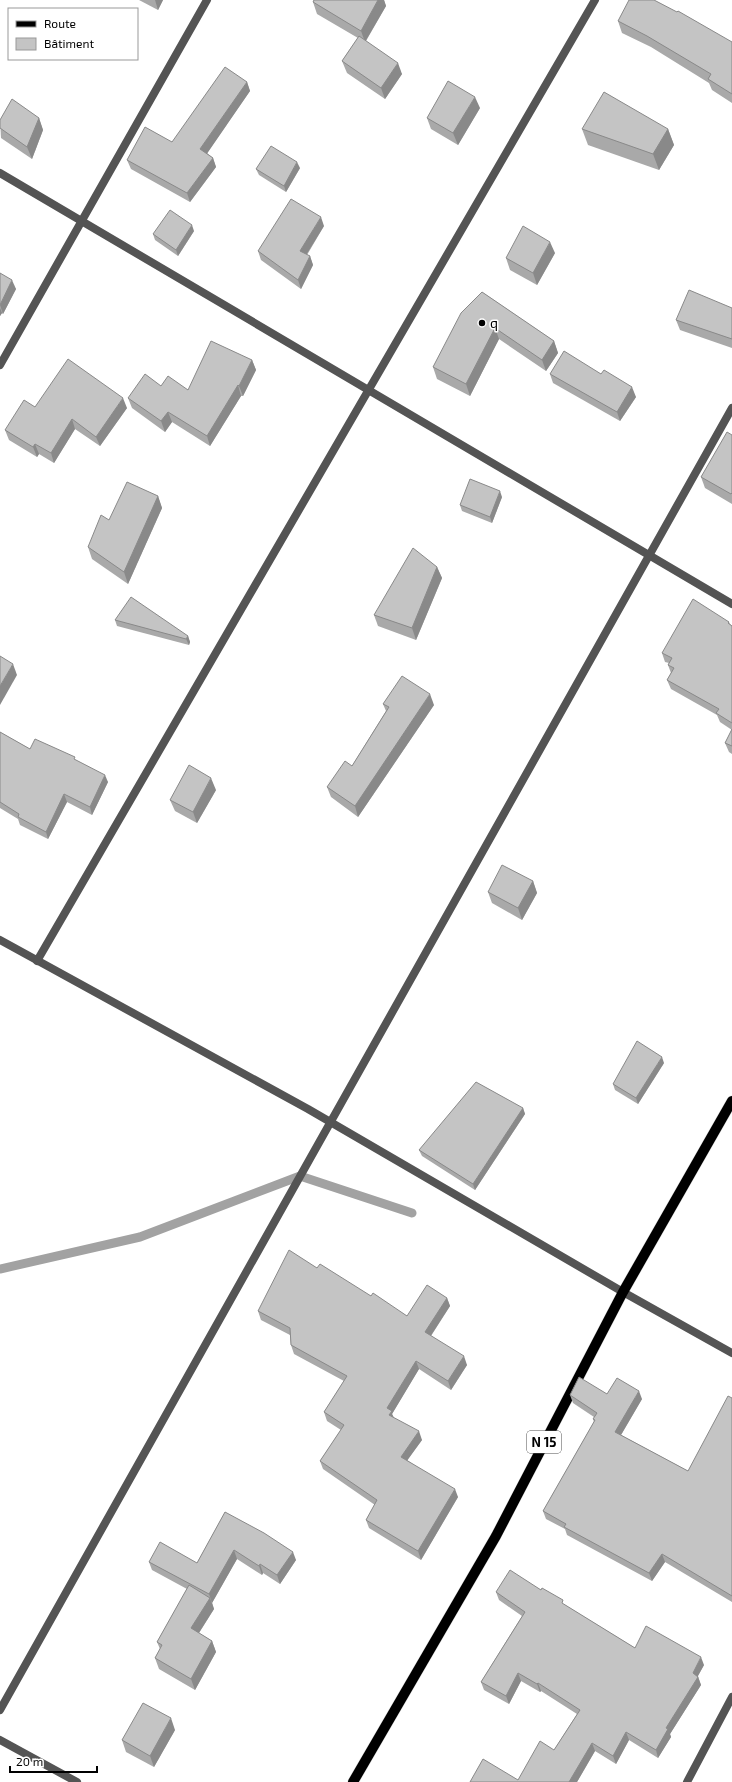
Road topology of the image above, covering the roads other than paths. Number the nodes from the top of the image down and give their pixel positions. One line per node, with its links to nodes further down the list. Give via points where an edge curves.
1 (207, 0): 4 (street)
2 (595, 0): 6 (street)
3 (0, 173): 4 (street)
4 (81, 221): 5 (street); 6 (street)
5 (0, 365)
6 (369, 390): 8 (street); 11 (street)
7 (732, 408): 8 (street)
8 (649, 555): 9 (street); 13 (street)
9 (732, 604)
10 (0, 940): 11 (street)
11 (37, 961): 13 (street)
12 (732, 1101): 14 (main road, N 15)
13 (330, 1122): 14 (street); 17 (street)
14 (623, 1292): 15 (street); 20 (main road, N 15, via 496,1536)
15 (732, 1353)
16 (732, 1697): 21 (street)
17 (0, 1710)
18 (0, 1740): 19 (street)
19 (77, 1782)
20 (353, 1782)
21 (687, 1782)

